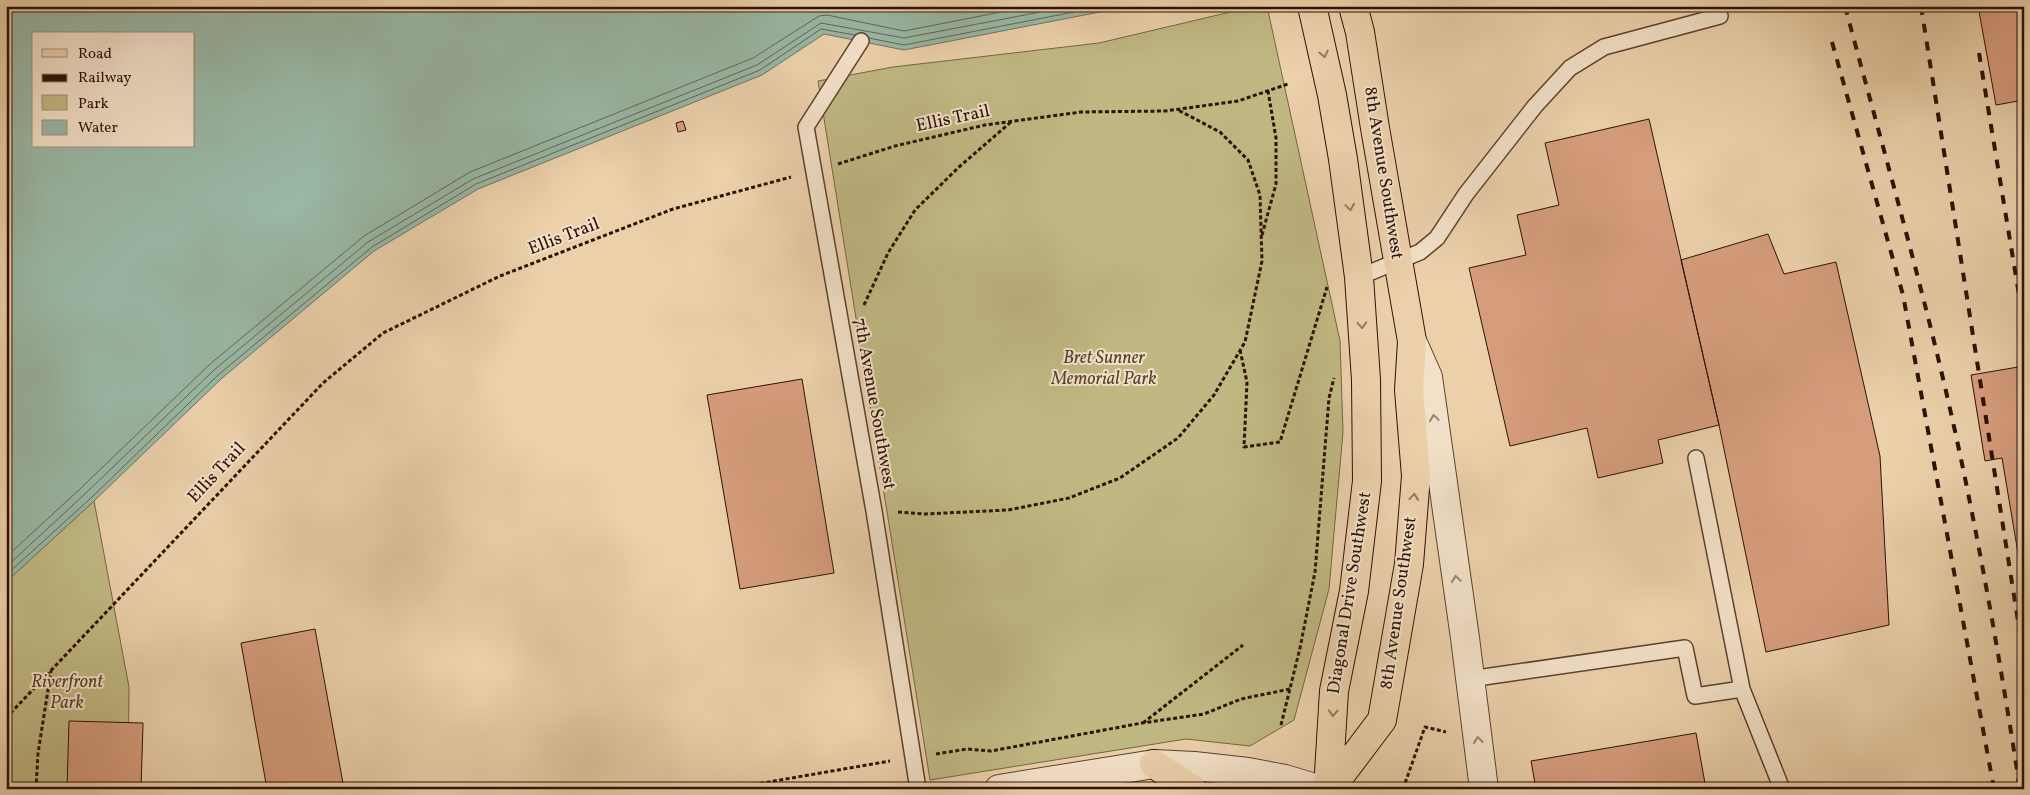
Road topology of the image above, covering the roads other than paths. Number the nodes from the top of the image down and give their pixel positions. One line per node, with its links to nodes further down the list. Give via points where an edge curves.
1 (1312, 6): 6 (main road, one-way to 6, via 1332,95)
2 (1353, 6): 5 (main road, 8th Avenue Southwest)
3 (1720, 16): 5 (lane, via 1604,47 1570,68 1535,106 1436,238 1420,252)
4 (861, 41): 14 (lane, 7th Avenue Southwest, via 806,127 874,511)
5 (1397, 261): 6 (lane); 7 (main road, 8th Avenue Southwest)
6 (1359, 277): 18 (main road, Diagonal Drive Southwest, one-way to 18, via 1366,380 1367,481 1354,591 1334,690)
7 (1412, 341): 9 (street, 8th Avenue Southwest, one-way to 7, via 1428,378); 18 (main road, 8th Avenue Southwest, one-way to 7, via 1382,720 1409,564 1415,486 1409,390)
8 (1696, 458): 10 (lane)
9 (1470, 679): 10 (lane, via 1685,648 1694,696); 19 (street, 8th Avenue Southwest, one-way to 9)
10 (1742, 689): 20 (lane)
11 (1154, 764): 12 (street); 16 (main road); 17 (street, via 1248,772)
12 (1101, 781): 13 (street)
13 (1069, 783): 15 (street)
14 (918, 789)
15 (999, 789)
16 (1192, 789)
17 (1318, 789)
18 (1329, 789)
19 (1484, 789)
20 (1782, 789)

